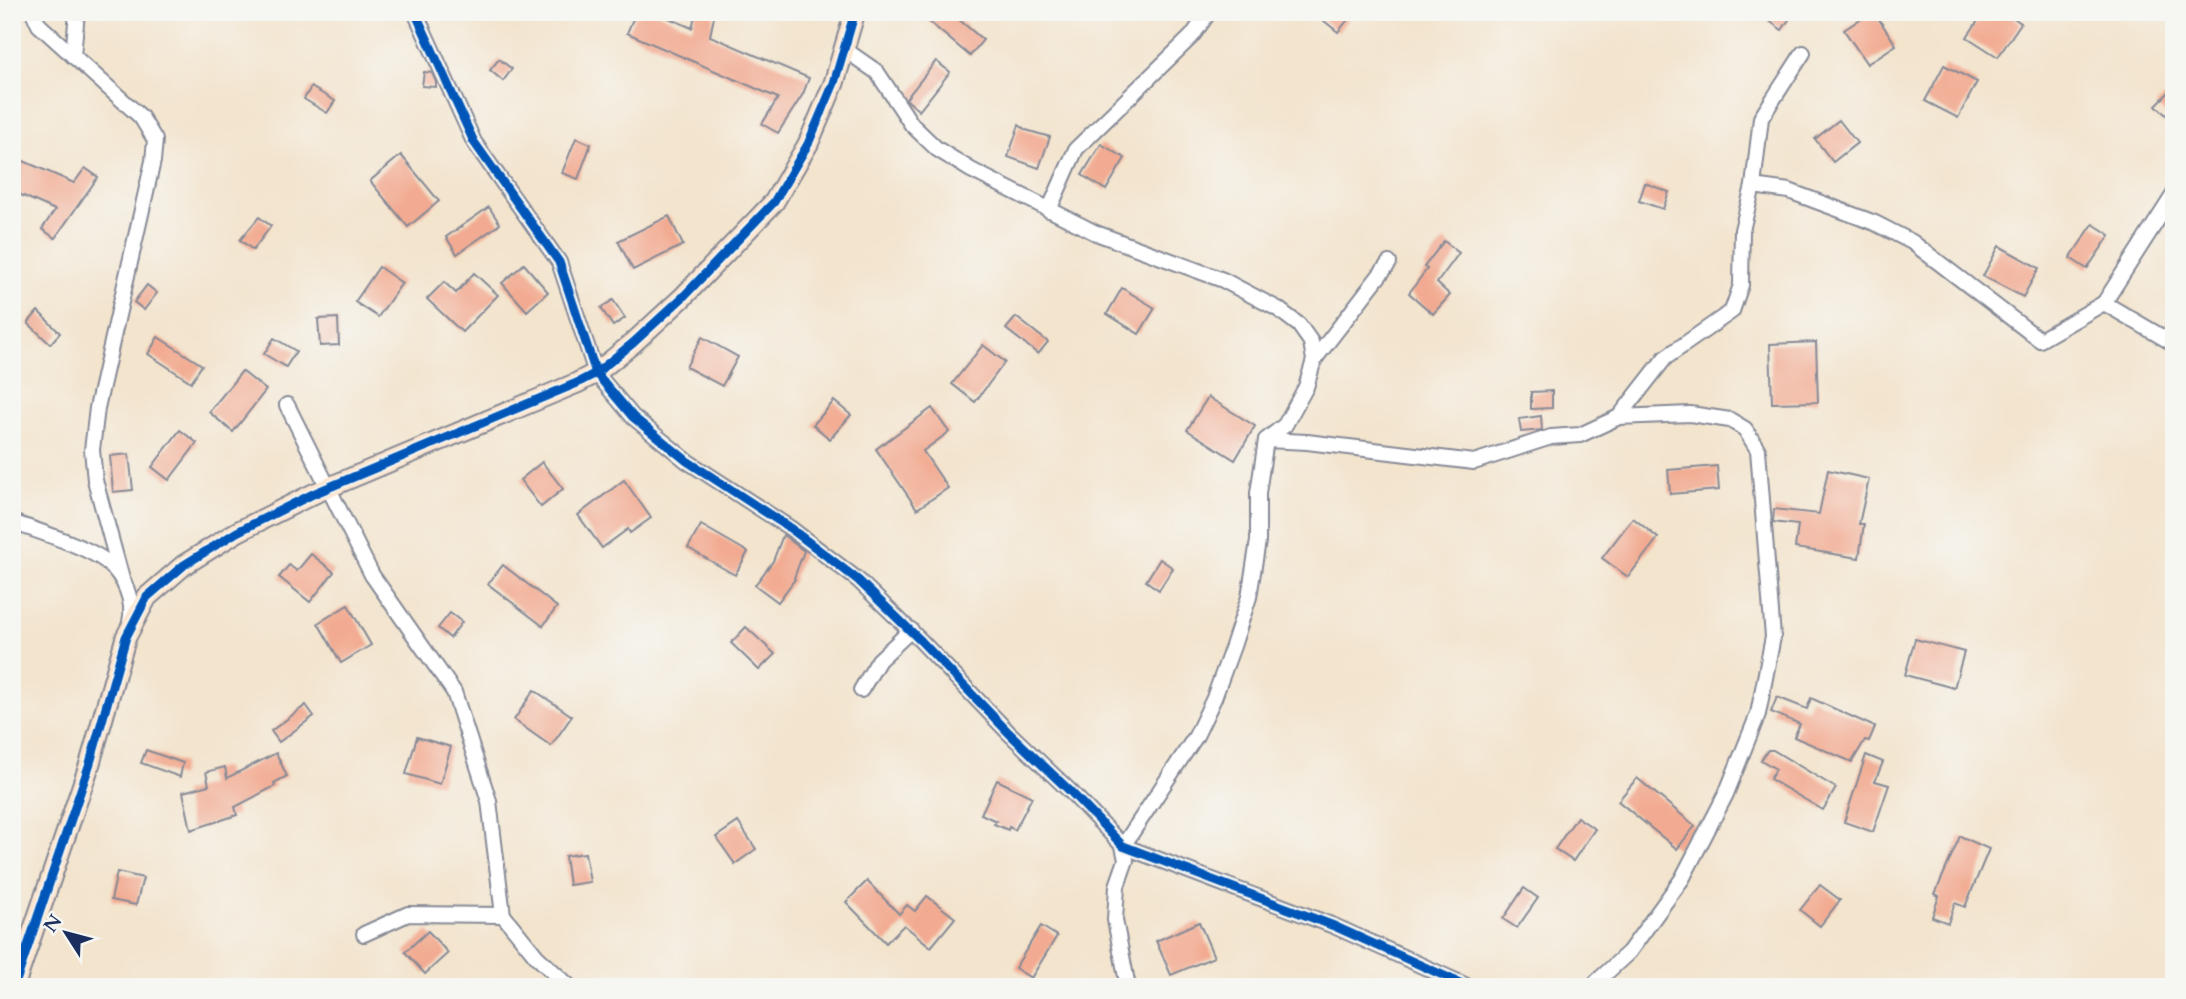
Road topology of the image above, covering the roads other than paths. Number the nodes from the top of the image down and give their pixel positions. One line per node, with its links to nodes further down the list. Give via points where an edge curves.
1 (33, 12): 8 (street, via 39,25)
2 (77, 12): 8 (street)
3 (415, 12): 16 (street, via 474,142 559,262)
4 (855, 12): 6 (street)
5 (1209, 12): 11 (street, via 1192,36 1076,149)
6 (844, 49): 11 (street, via 877,72 912,125 937,149); 16 (street, via 808,144 774,202 683,297)
7 (1803, 53): 9 (street, via 1761,118)
8 (73, 56): 22 (street, via 141,117 155,141 92,450 95,480)
9 (1753, 186): 13 (street, via 1789,191 1903,237 2040,340); 18 (street, via 1742,230 1741,285 1732,311 1665,358)
10 (2174, 194): 13 (street)
11 (1049, 211): 15 (street, via 1223,280 1278,309 1299,324 1311,342)
12 (1389, 263): 15 (street)
13 (2104, 303): 14 (street)
14 (2174, 344)
15 (1314, 360): 19 (street, via 1306,387 1285,425)
16 (596, 373): 20 (street); 23 (street, via 633,417 687,461 839,565)
17 (288, 405): 20 (street)
18 (1619, 417): 19 (street, via 1580,435 1550,437 1474,462); 33 (street, via 1690,414 1730,420 1745,429 1758,450 1773,638 1758,714 1726,794 1689,867 1629,952)
19 (1266, 440): 26 (street, via 1258,493 1258,541 1249,597 1233,646 1196,736)
20 (330, 488): 24 (street, via 237,532 184,565 147,597); 27 (street, via 372,575 454,692 489,801)
21 (12, 522): 22 (street, via 78,547 108,563)
22 (122, 579): 24 (street, via 133,609)
23 (911, 630): 25 (street, via 879,660); 26 (street)
24 (127, 637): 29 (street, via 90,763)
25 (861, 690)
26 (1123, 846): 31 (street, via 1126,860 1117,886 1115,920); 32 (street, via 1334,926)
27 (503, 915): 28 (street, via 408,914); 30 (street, via 537,957)
28 (363, 934)
29 (14, 987)
30 (570, 987)
31 (1128, 987)
32 (1469, 987)
33 (1591, 987)

